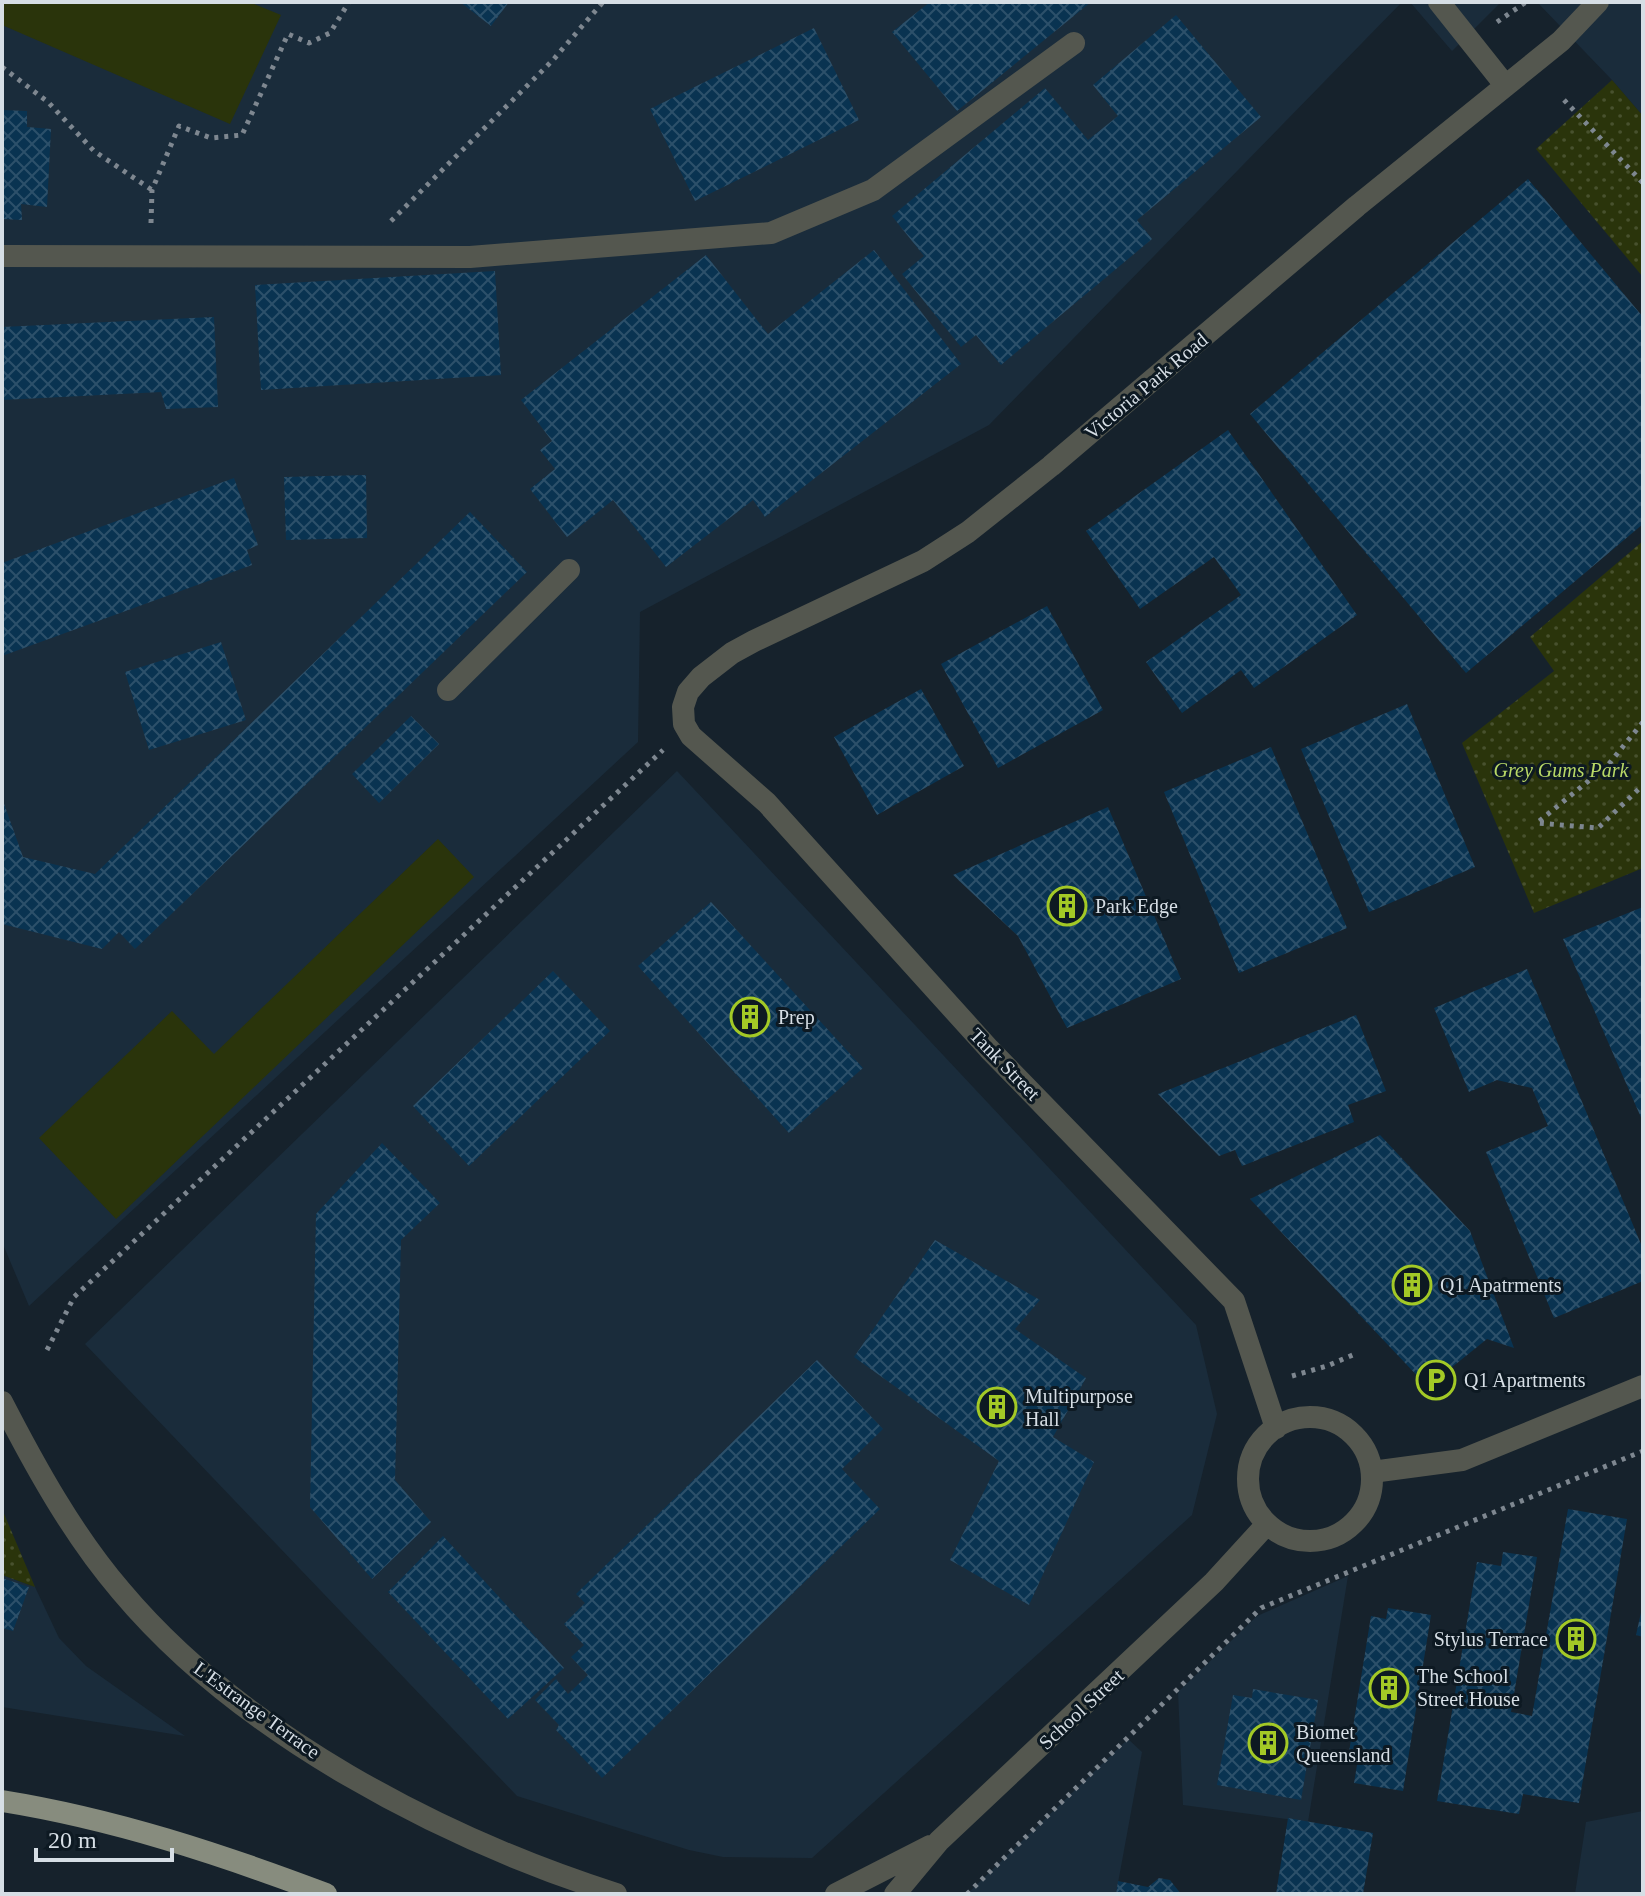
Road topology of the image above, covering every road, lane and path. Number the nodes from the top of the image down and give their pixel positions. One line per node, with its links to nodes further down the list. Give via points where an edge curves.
1 (349, 2): 10 (path, via 330,33 309,43 288,34 242,135 211,138 179,126)
2 (603, 2): 13 (path, via 553,60)
3 (1439, 2): 7 (street)
4 (1598, 2): 7 (street, Victoria Park Road, via 1561,41)
5 (1074, 43): 13 (street, via 873,190 771,233 470,257)
6 (2, 67): 10 (path, via 48,102 94,151)
7 (1505, 85): 17 (street, Victoria Park Road, via 968,532 923,561 754,641 701,677 683,707)
8 (1564, 100): 9 (path)
9 (1643, 183)
10 (152, 190): 12 (path)
11 (2, 256): 12 (street)
12 (149, 256): 13 (street)
13 (357, 256)
14 (569, 570): 15 (street)
15 (448, 690)
16 (1643, 722): 18 (path, via 1608,765 1537,823 1598,828)
17 (685, 729): 19 (path, via 74,1297); 22 (street, Tank Street, via 767,803 989,1049 1234,1301)
18 (1643, 785)
19 (47, 1350)
20 (1643, 1386): 24 (street, via 1462,1460)
21 (2, 1402): 29 (street, L'Estrange Terrace, via 90,1553 163,1638 211,1680 311,1751 418,1813)
22 (1276, 1428): 24 (street, via 1316,1417 1337,1423 1367,1452); 25 (street, via 1262,1440 1248,1474 1249,1492)
23 (1643, 1451): 33 (path, via 1261,1608)
24 (1372, 1472): 25 (street, via 1365,1509 1338,1535 1301,1541)
25 (1267, 1524): 27 (street, School Street, via 1214,1582)
26 (2, 1801): 28 (main road, via 160,1836)
27 (939, 1841): 30 (street); 31 (street); 32 (street, School Street)
28 (326, 1894)
29 (616, 1894)
30 (836, 1894)
31 (888, 1894)
32 (895, 1894)
33 (967, 1894)

